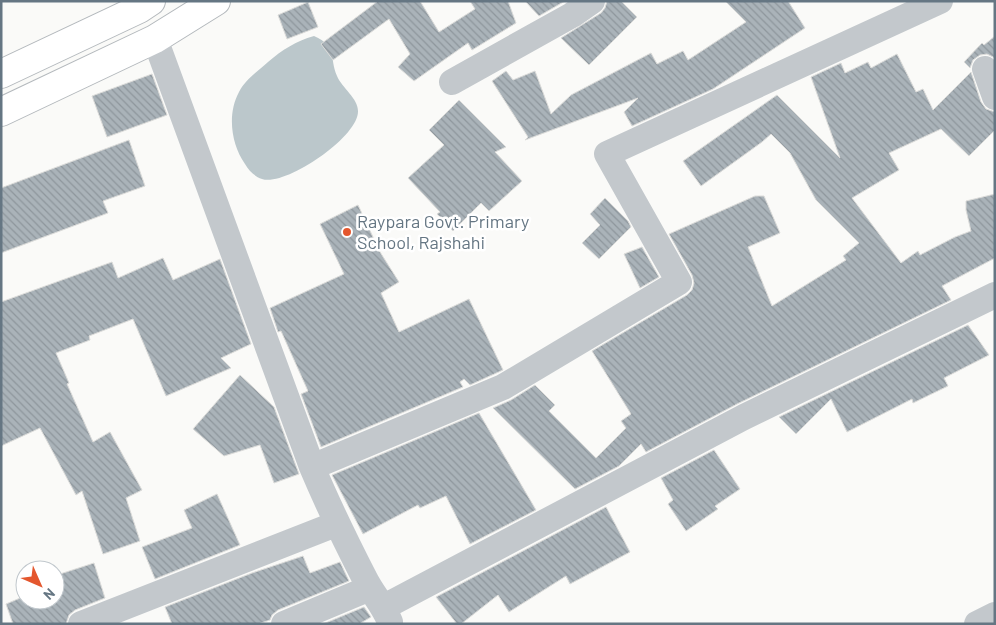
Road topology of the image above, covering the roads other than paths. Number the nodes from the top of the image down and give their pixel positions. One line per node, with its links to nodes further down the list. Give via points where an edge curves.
1 (151, 1): 7 (highway)
2 (216, 1): 5 (highway)
3 (592, 1): 8 (street)
4 (940, 1): 12 (street, via 607,154 679,282 503,387)
5 (155, 39): 10 (highway); 12 (street)
6 (985, 69): 9 (street)
7 (1, 74)
8 (452, 82)
9 (995, 97)
10 (1, 112)
11 (995, 295): 14 (street, via 744,417)
12 (312, 467): 13 (street)
13 (336, 524): 14 (street); 16 (street)
14 (381, 606): 17 (street)
15 (995, 614): 18 (street)
16 (81, 624)
17 (284, 624)
18 (977, 624)

